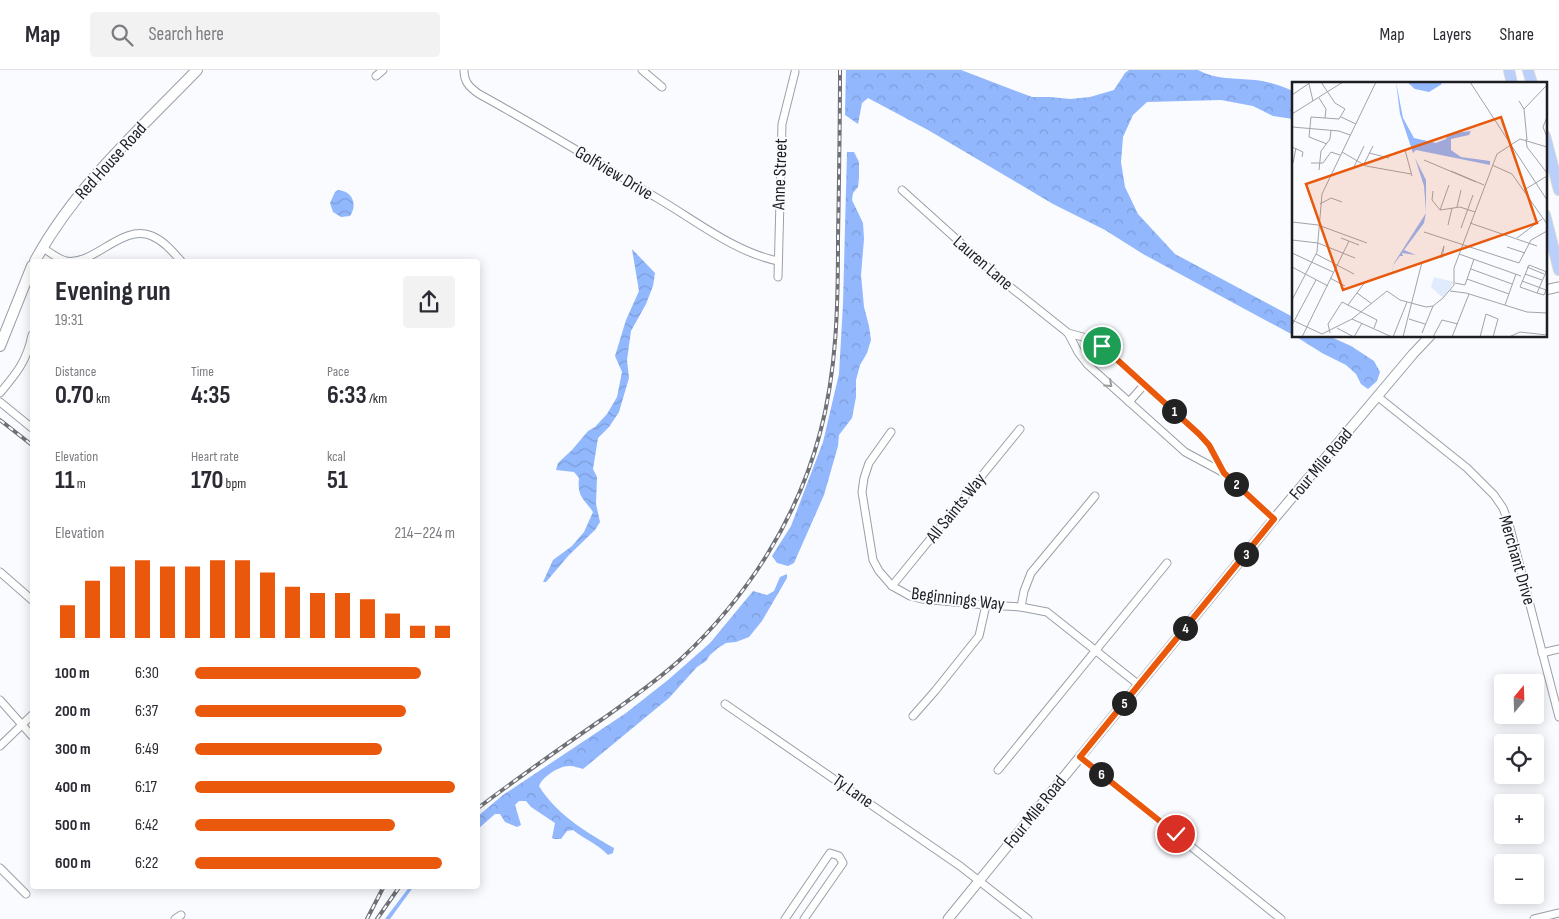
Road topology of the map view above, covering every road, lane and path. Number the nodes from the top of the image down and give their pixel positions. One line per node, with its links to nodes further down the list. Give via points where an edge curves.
1 (197, 70): 12 (main road, Red House Road, via 92,180)
2 (382, 70): 6 (street)
3 (464, 70): 17 (street, Golfview Drive, via 464,79 479,94 721,237)
4 (642, 70): 7 (street)
5 (795, 72): 17 (street, Anne Street, via 782,124)
6 (376, 76)
7 (662, 86)
8 (1546, 140): 10 (main road)
9 (902, 190): 23 (street, Lauren Lane, via 1004,282)
10 (1559, 190)
11 (1546, 219): 18 (main road)
12 (42, 248): 13 (main road, Red House Road); 14 (street)
13 (36, 259)
14 (59, 259)
15 (80, 259): 16 (street, via 137,233 159,240)
16 (179, 259)
17 (778, 261): 20 (street, Anne Street)
18 (1559, 270)
19 (30, 271): 26 (main road)
20 (778, 277)
21 (1559, 287): 22 (street)
22 (1546, 290)
23 (1068, 333): 27 (street, Lauren Lane, via 1102,346); 31 (street, Lauren Lane, one-way to 31, via 1088,365)
24 (1428, 338): 29 (street, Four Mile Road)
25 (30, 341): 28 (street, via 21,368)
26 (0, 346)
27 (1144, 385): 31 (street); 35 (street, Lauren Lane, via 1209,445)
28 (0, 393)
29 (1377, 396): 37 (street, Four Mile Road); 46 (street, Merchant Drive, via 1467,468 1503,508)
30 (0, 402): 32 (street)
31 (1129, 402): 35 (street, Lauren Lane, via 1185,452)
32 (30, 426)
33 (1020, 429): 40 (street, All Saints Way)
34 (891, 432): 40 (street, Beginnings Way, via 868,463 862,492 873,560)
35 (1224, 473): 37 (street, Lauren Lane)
36 (1095, 496): 43 (street, via 1031,573)
37 (1274, 519): 47 (street, Four Mile Road)
38 (1167, 562): 45 (street)
39 (0, 572): 41 (street)
40 (892, 586): 42 (street, Beginnings Way, via 910,596)
41 (30, 598)
42 (986, 605): 43 (street, Beginnings Way); 50 (street, via 979,636)
43 (1021, 607): 45 (street, Beginnings Way, via 1047,612)
44 (1559, 649): 46 (street)
45 (1095, 650): 47 (street, Beginnings Way); 57 (street)
46 (1542, 653): 52 (street, Merchant Drive)
47 (1138, 685): 56 (street, Four Mile Road)
48 (0, 700): 53 (street)
49 (725, 704): 59 (street, Ty Lane)
50 (913, 716)
51 (30, 717): 53 (street)
52 (1559, 717)
53 (22, 725): 54 (street); 55 (street)
54 (30, 734)
55 (0, 746)
56 (1080, 757): 59 (street, Four Mile Road); 66 (street)
57 (998, 770)
58 (0, 868): 60 (street)
59 (979, 880): 64 (street, Four Mile Road); 65 (street, Ty Lane)
60 (26, 894)
61 (1559, 913): 67 (street)
62 (785, 919): 63 (street, via 830,854 839,856 843,863)
63 (804, 919)
64 (948, 919)
65 (1028, 919)
66 (1281, 919)
67 (1534, 919)

